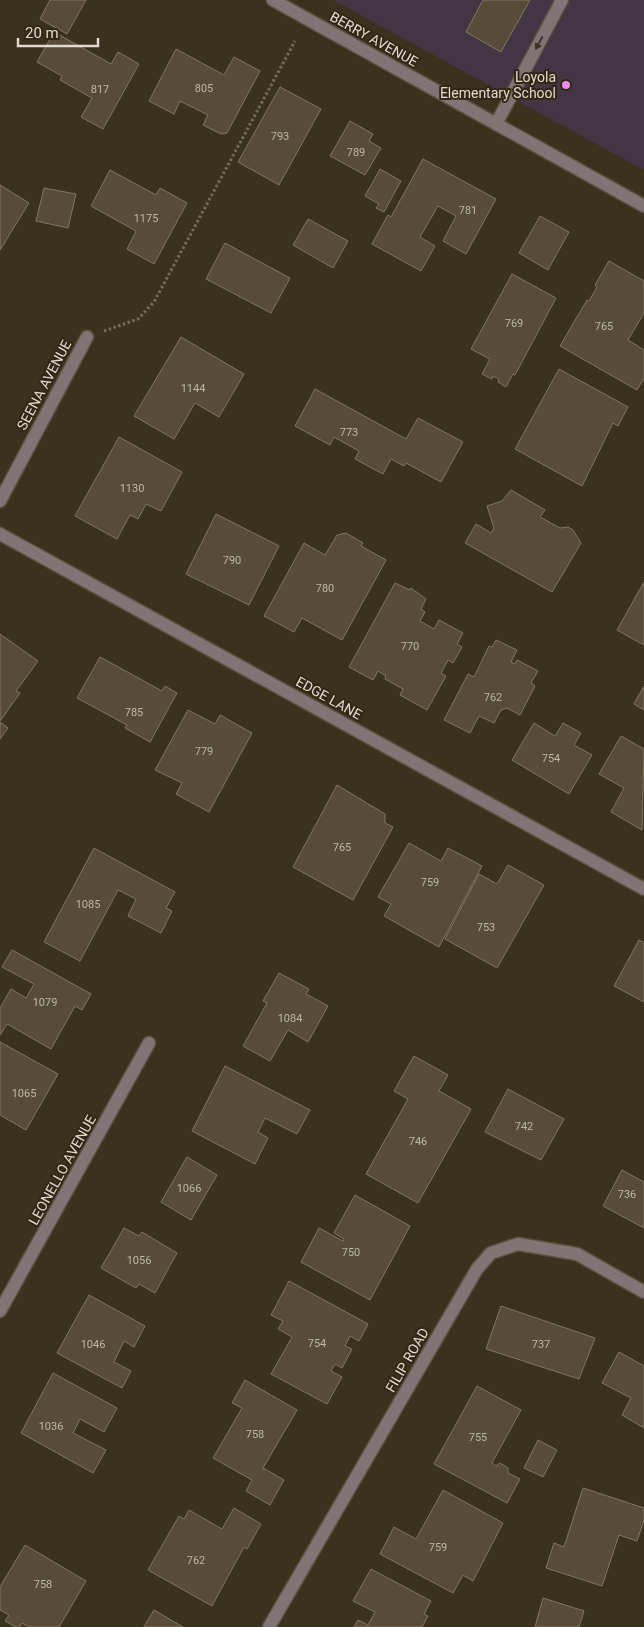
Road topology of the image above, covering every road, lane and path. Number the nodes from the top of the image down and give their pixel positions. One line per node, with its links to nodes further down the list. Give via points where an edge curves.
1 (273, 0): 4 (street, BERRY AVENUE)
2 (562, 0): 4 (street, one-way to 4)
3 (295, 41): 6 (path, via 154,302 138,319)
4 (496, 124): 5 (street, BERRY AVENUE)
5 (644, 206)
6 (87, 337): 7 (street, SEENA AVENUE)
7 (0, 501)
8 (0, 534): 9 (street, EDGE LANE)
9 (644, 889)
10 (149, 1043): 12 (street, LEONELLO AVENUE)
11 (644, 1292): 13 (street, FILIP ROAD, via 577,1254 518,1244 491,1253 477,1269)
12 (0, 1311)
13 (269, 1627)

